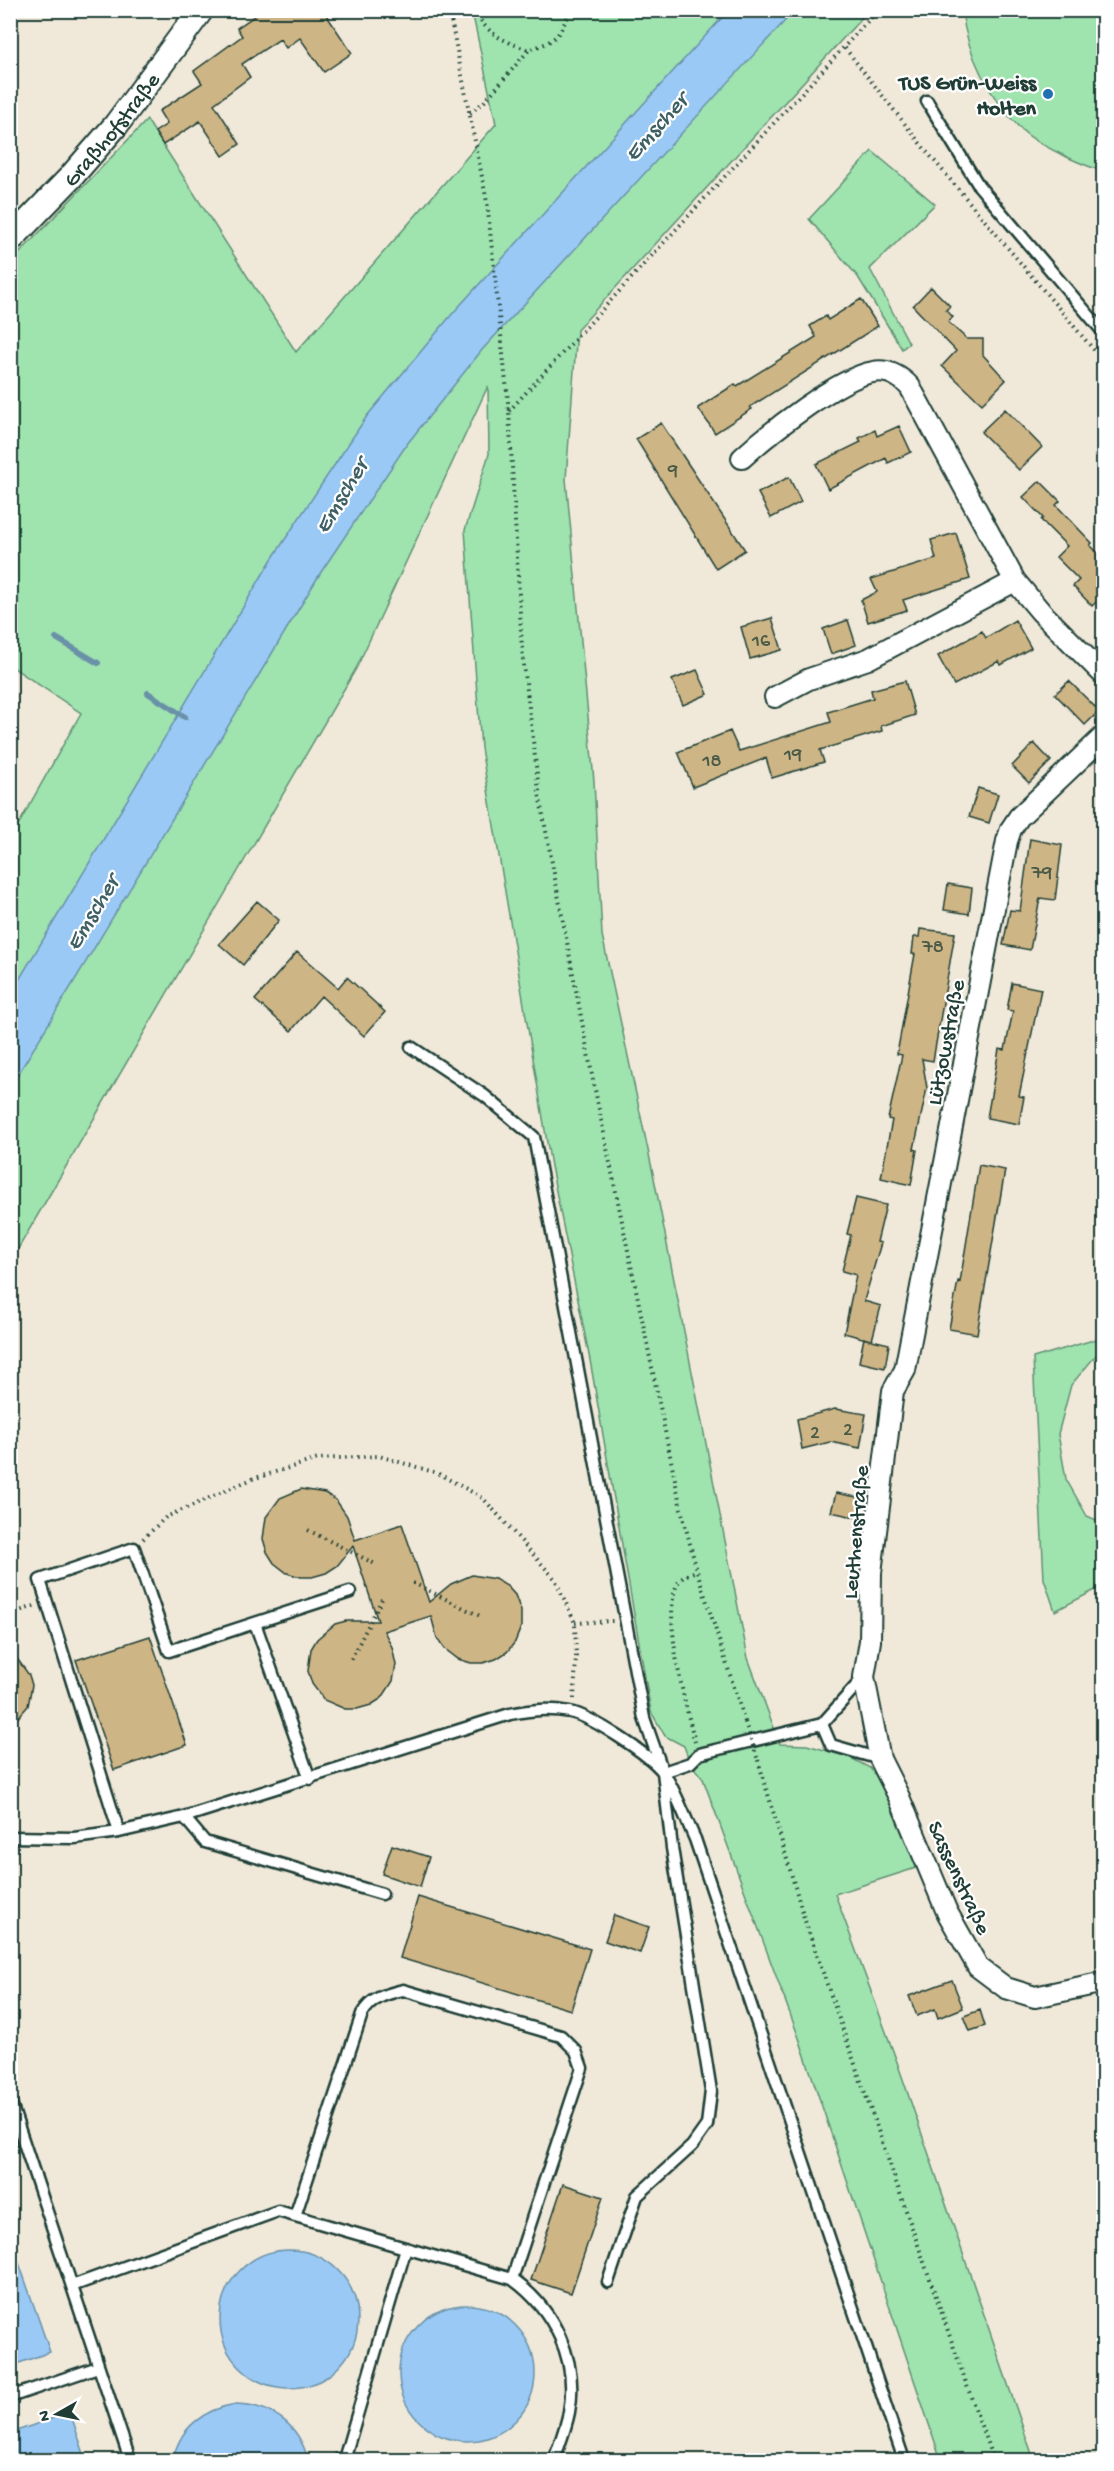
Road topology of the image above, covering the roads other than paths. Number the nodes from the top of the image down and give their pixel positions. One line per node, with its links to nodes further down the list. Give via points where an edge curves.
1 (201, 10): 3 (street, Graßhofstraße, via 116,125)
2 (927, 101): 4 (lane, via 980,186)
3 (10, 240)
4 (1104, 333)
5 (742, 458): 6 (street, via 771,431 856,377 874,371 892,374 910,387)
6 (1015, 581): 7 (street); 8 (street, via 868,659)
7 (1104, 675)
8 (774, 697)
9 (1104, 736): 11 (street, Lützowstraße, via 1019,817 1007,841 905,1370)
10 (411, 1047): 17 (lane, via 485,1096 534,1137 644,1718)
11 (893, 1391): 14 (street, Leuthenstraße, via 871,1573 870,1641)
12 (350, 1592): 13 (lane)
13 (255, 1623): 18 (lane); 20 (lane, via 169,1651 134,1548 40,1580)
14 (864, 1677): 15 (lane); 16 (street, Sassenstraße)
15 (822, 1724): 16 (lane, via 831,1745); 17 (lane, via 699,1754 690,1763)
16 (880, 1759): 23 (street, Sassenstraße, via 947,1912 978,1967 1006,1988 1035,1997)
17 (663, 1772): 18 (lane, via 638,1750 573,1712 541,1708 510,1714); 28 (lane, via 711,2091 707,2125 692,2146 637,2196); 35 (lane, via 695,1839)
18 (310, 1779): 19 (lane)
19 (184, 1817): 20 (lane); 22 (lane, via 205,1842)
20 (119, 1832): 21 (lane, via 74,1838)
21 (10, 1837)
22 (382, 1894)
23 (1104, 1982)
24 (10, 2101): 29 (lane)
25 (295, 2216): 26 (lane); 27 (lane, via 362,2014 385,1994 403,1990 414,1993 561,2036 576,2051 582,2068); 29 (lane, via 278,2211)
26 (406, 2248): 27 (lane); 32 (lane)
27 (512, 2279): 34 (lane, via 529,2291 559,2331 572,2373 569,2412)
28 (608, 2282)
29 (72, 2286): 30 (lane)
30 (98, 2367): 31 (lane); 33 (lane)
31 (10, 2397)
32 (343, 2459)
33 (130, 2460)
34 (554, 2460)
35 (904, 2460)

